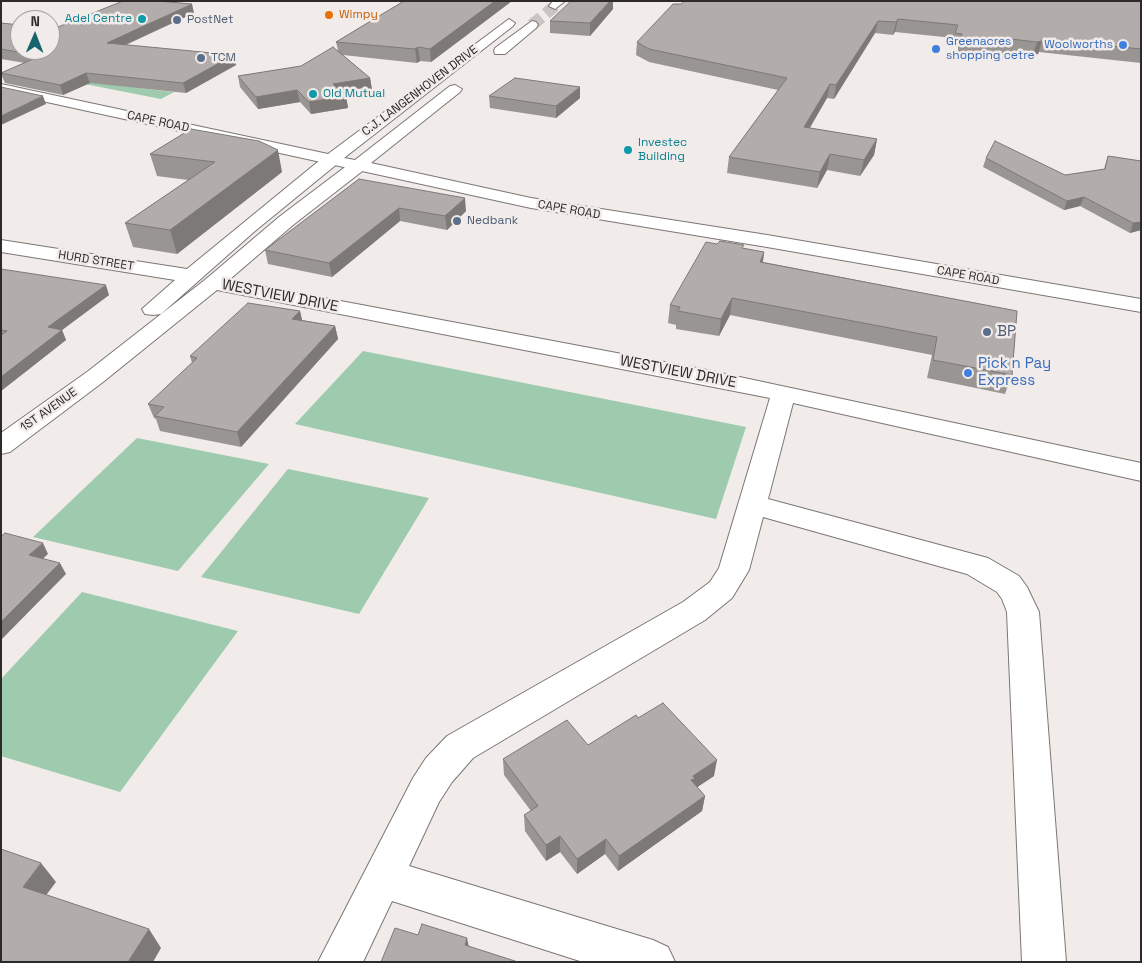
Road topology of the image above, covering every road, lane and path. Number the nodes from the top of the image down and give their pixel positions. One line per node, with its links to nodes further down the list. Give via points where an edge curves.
1 (509, 23): 7 (main road, C.J. LANGENHOVEN DRIVE)
2 (532, 25): 3 (main road, C.J. LANGENHOVEN DRIVE)
3 (493, 57)
4 (1, 76): 7 (main road, CAPE ROAD)
5 (464, 81): 8 (main road, C.J. LANGENHOVEN DRIVE)
6 (1, 88): 7 (main road, CAPE ROAD)
7 (338, 155): 8 (main road, CAPE ROAD); 10 (main road, 1ST AVENUE)
8 (365, 161): 11 (main road, 1ST AVENUE); 12 (main road, CAPE ROAD); 13 (main road, CAPE ROAD, via 593,215 767,241)
9 (1, 246): 10 (main road, HURD STREET)
10 (190, 276): 15 (main road, 1ST AVENUE)
11 (212, 283): 14 (main road, WESTVIEW DRIVE); 15 (main road, 1ST AVENUE, via 95,377)
12 (1141, 288)
13 (1141, 306)
14 (784, 394): 16 (main road, WESTVIEW DRIVE); 17 (main road)
15 (9, 439)
16 (1141, 472)
17 (753, 505): 18 (main road, via 734,570 721,590 694,611 460,747 426,790); 21 (main road, via 977,566 1008,584 1016,595 1023,612)
18 (383, 878): 19 (main road); 20 (main road)
19 (340, 962)
20 (654, 962)
21 (1044, 962)

